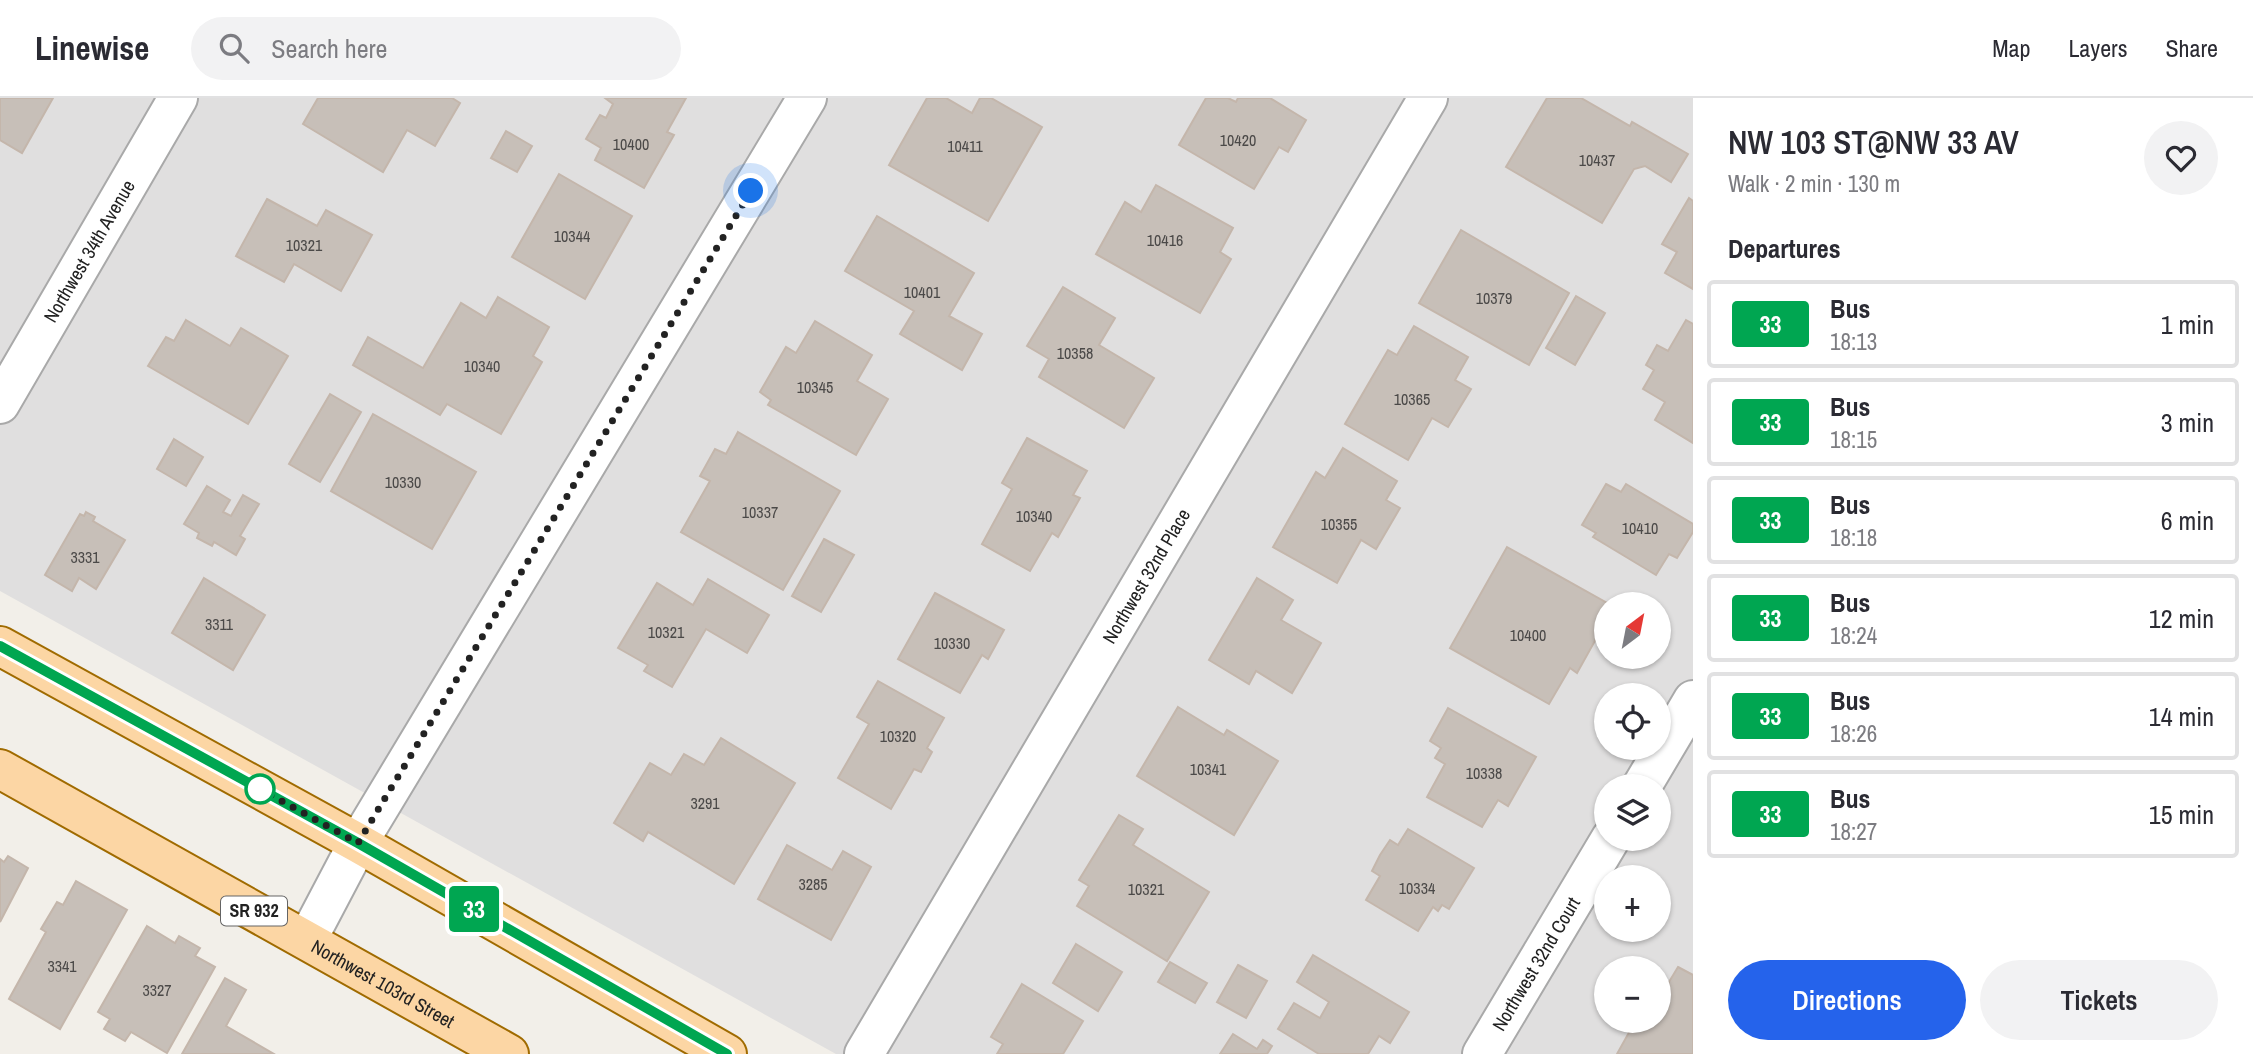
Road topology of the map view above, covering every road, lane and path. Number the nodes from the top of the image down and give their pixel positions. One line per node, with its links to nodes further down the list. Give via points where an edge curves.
1 (178, 98): 4 (street, Northwest 34th Avenue)
2 (807, 98): 9 (street)
3 (1428, 98): 14 (street, Northwest 32nd Place)
4 (0, 404)
5 (0, 646): 9 (main road)
6 (1693, 700): 8 (street)
7 (0, 769): 11 (main road, Northwest 103rd Street / SR 932)
8 (1649, 774)
9 (358, 843): 11 (street); 13 (main road)
10 (1603, 851): 15 (street, Northwest 32nd Court)
11 (307, 940): 12 (main road, Northwest 103rd Street / SR 932)
12 (509, 1054)
13 (727, 1054)
14 (863, 1054)
15 (1482, 1054)

